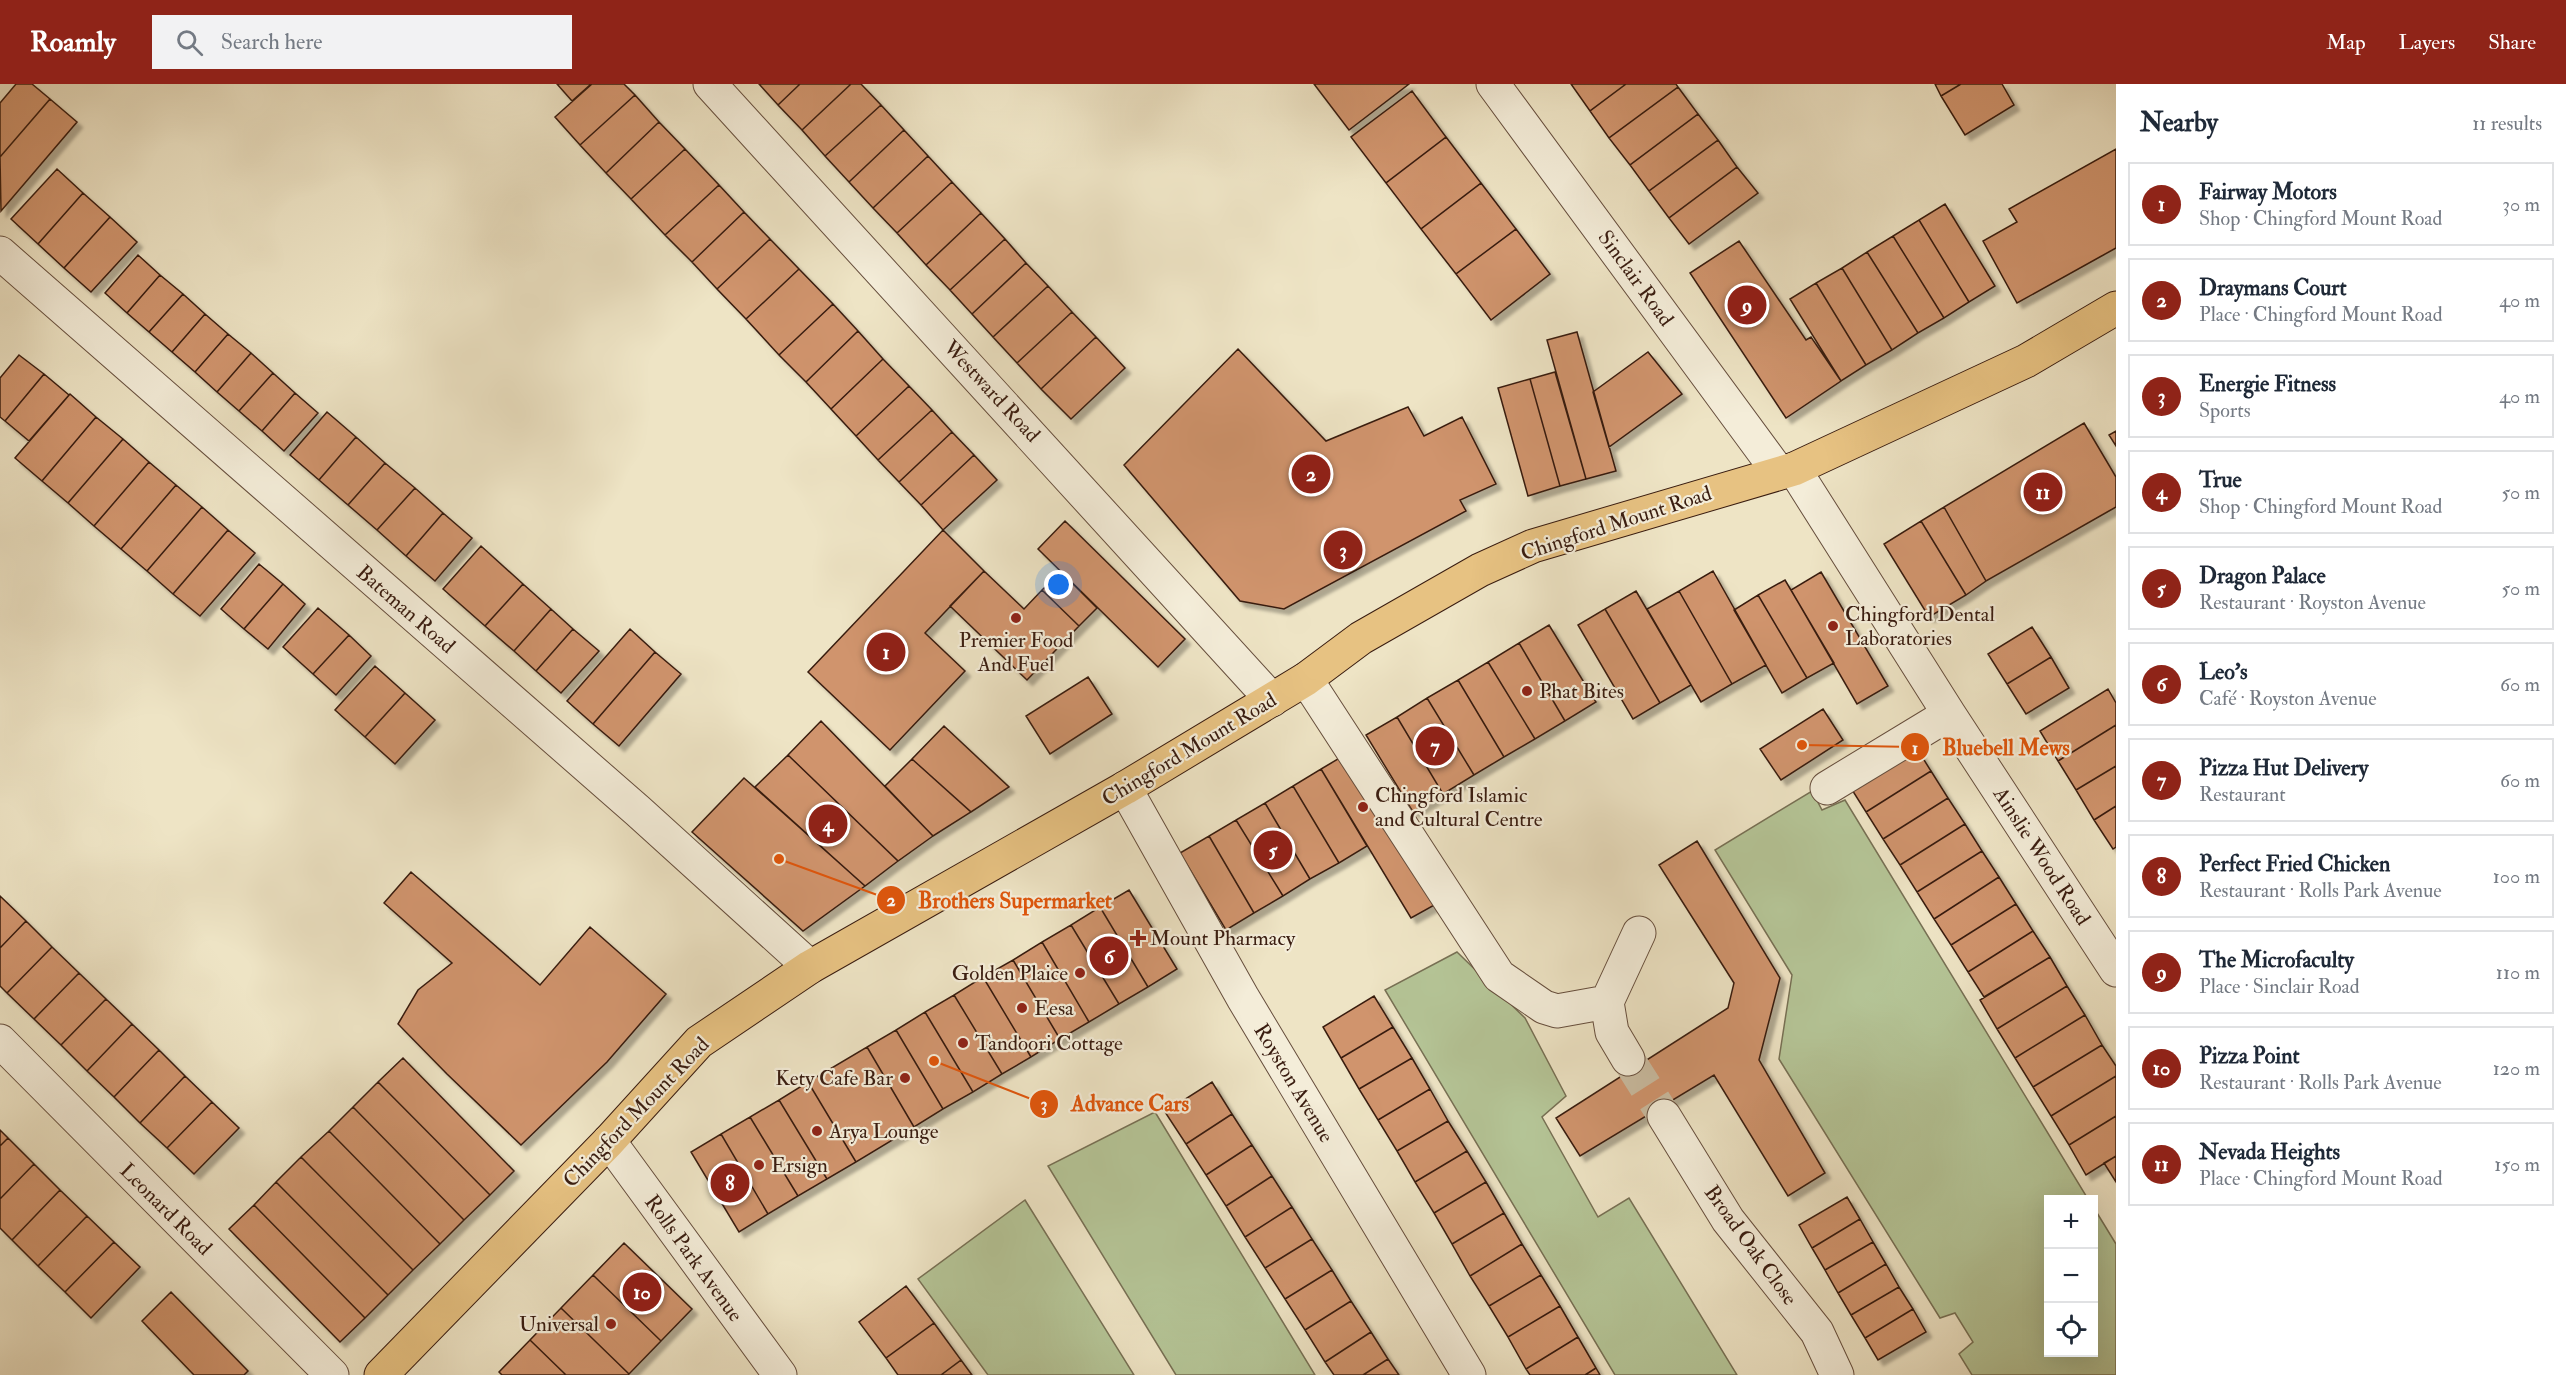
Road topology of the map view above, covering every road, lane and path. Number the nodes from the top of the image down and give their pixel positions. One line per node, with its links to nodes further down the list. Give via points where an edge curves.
1 (710, 84): 7 (street, Westward Road)
2 (1493, 84): 5 (street, Sinclair Road)
3 (0, 253): 12 (street, Bateman Road, via 638,811)
4 (2116, 308): 5 (main road, Chingford Mount Road, via 2026,361)
5 (1787, 471): 6 (main road, Chingford Mount Road, via 1533,546 1410,609 1361,638); 8 (street, Ainslie Wood Road)
6 (1306, 679): 7 (main road, Chingford Mount Road); 14 (street, via 1499,976 1544,1007 1557,1011)
7 (1272, 700): 9 (main road, Chingford Mount Road)
8 (1949, 714): 10 (street); 13 (street, Ainslie Wood Road)
9 (1125, 788): 12 (main road, Chingford Mount Road); 22 (street, Royston Avenue, via 1243,998)
10 (1827, 788)
11 (1639, 933): 14 (street)
12 (810, 967): 18 (main road, Chingford Mount Road, via 699,1042)
13 (2116, 970)
14 (1607, 1002): 16 (street, via 1612,1032)
15 (0, 1041): 19 (street, Leonard Road)
16 (1628, 1059)
17 (1664, 1116): 23 (street, Broad Oak Close, via 1728,1220 1817,1332)
18 (609, 1141): 20 (main road, Chingford Mount Road); 21 (street, Rolls Park Avenue)
19 (332, 1375)
20 (381, 1375)
21 (780, 1375)
22 (1469, 1375)
23 (1837, 1375)

